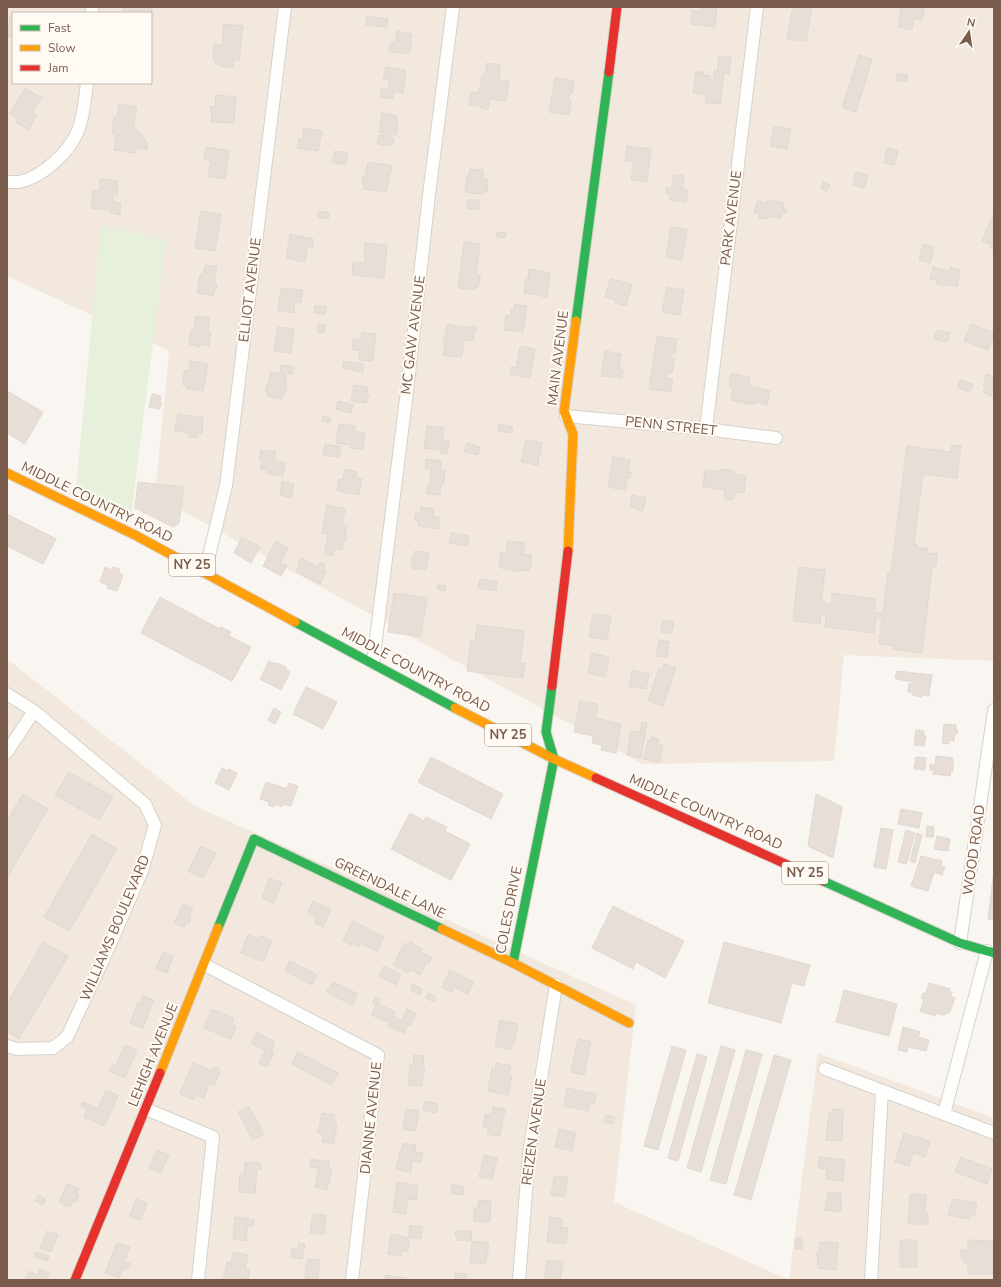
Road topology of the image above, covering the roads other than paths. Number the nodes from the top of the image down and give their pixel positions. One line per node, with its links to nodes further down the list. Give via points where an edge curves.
1 (285, 7): 11 (street, ELLIOT AVENUE, via 226,486)
2 (453, 7): 12 (street, MC GAW AVENUE)
3 (617, 7): 7 (street, MAIN AVENUE, via 564,411)
4 (757, 7): 8 (street, PARK AVENUE)
5 (86, 84): 6 (street, via 83,114 70,146 58,160 33,177 20,182)
6 (7, 182)
7 (566, 416): 8 (street, PENN STREET); 17 (street, MAIN AVENUE, via 572,434 568,548 546,732)
8 (706, 429): 9 (street, PENN STREET)
9 (776, 438)
10 (7, 474): 11 (street, MIDDLE COUNTRY ROAD / NY 25, via 135,535)
11 (205, 572): 12 (street, MIDDLE COUNTRY ROAD / NY 25)
12 (373, 663): 17 (street, MIDDLE COUNTRY ROAD / NY 25)
13 (7, 694): 15 (street, WILLIAMS BOULEVARD)
14 (994, 710): 19 (street, WOOD ROAD)
15 (34, 711): 16 (street); 25 (street, WILLIAMS BOULEVARD, via 145,804 155,825 142,871 67,1038 53,1048 17,1049)
16 (7, 752)
17 (554, 759): 19 (street, MIDDLE COUNTRY ROAD / NY 25); 21 (street, COLES DRIVE)
18 (254, 839): 21 (street, GREENDALE LANE); 22 (street, LEHIGH AVENUE)
19 (960, 943): 20 (street, MIDDLE COUNTRY ROAD / NY 25)
20 (991, 952): 29 (street)
21 (513, 963): 23 (street, COLES DRIVE)
22 (205, 965): 28 (street, LEHIGH AVENUE); 33 (street, DIANNE AVENUE, via 378,1055)
23 (556, 985): 24 (street, COLES DRIVE); 34 (street, REIZEN AVENUE, via 529,1154)
24 (629, 1023)
25 (7, 1046)
26 (824, 1069): 27 (street)
27 (882, 1091): 29 (street); 35 (street)
28 (146, 1109): 31 (street, LEHIGH AVENUE); 32 (street, via 213,1137)
29 (944, 1114): 30 (street)
30 (994, 1133)
31 (75, 1280)
32 (198, 1280)
33 (352, 1280)
34 (519, 1280)
35 (870, 1280)

